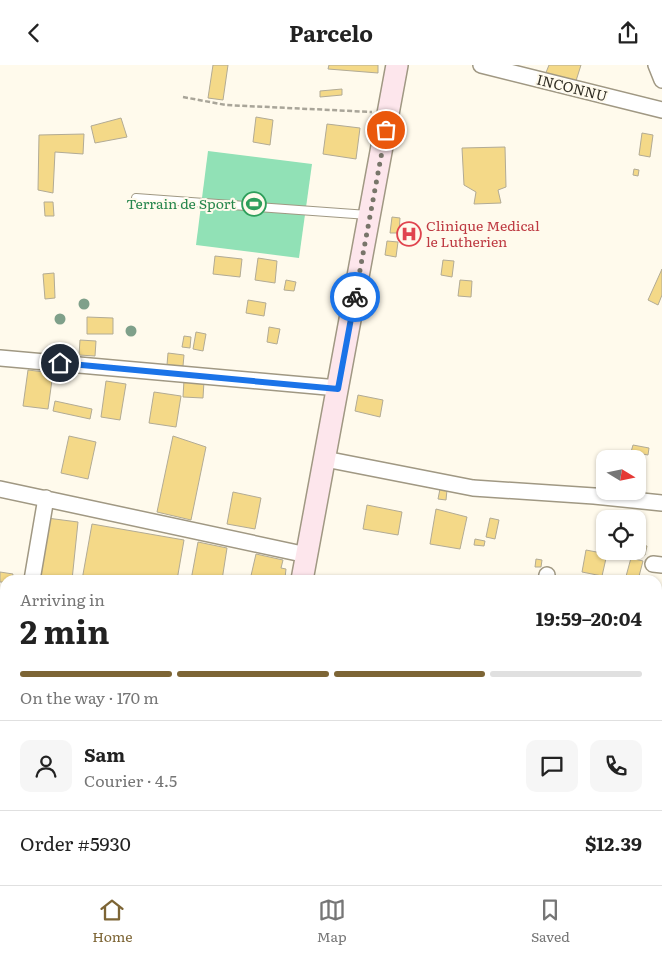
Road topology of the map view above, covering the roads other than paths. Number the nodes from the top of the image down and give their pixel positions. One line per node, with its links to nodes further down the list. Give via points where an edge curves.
1 (398, 65): 7 (street)
2 (481, 65): 5 (street, INCONNU)
3 (656, 65): 4 (street)
4 (662, 80)
5 (662, 111)
6 (136, 198): 7 (lane)
7 (370, 215): 9 (street)
8 (0, 358): 9 (street)
9 (338, 389): 10 (street)
10 (325, 459): 13 (street, via 473,488); 14 (street)
11 (0, 489): 12 (street)
12 (46, 499): 14 (street); 15 (street)
13 (661, 501)
14 (307, 555): 16 (street)
15 (33, 575)
16 (303, 575)

